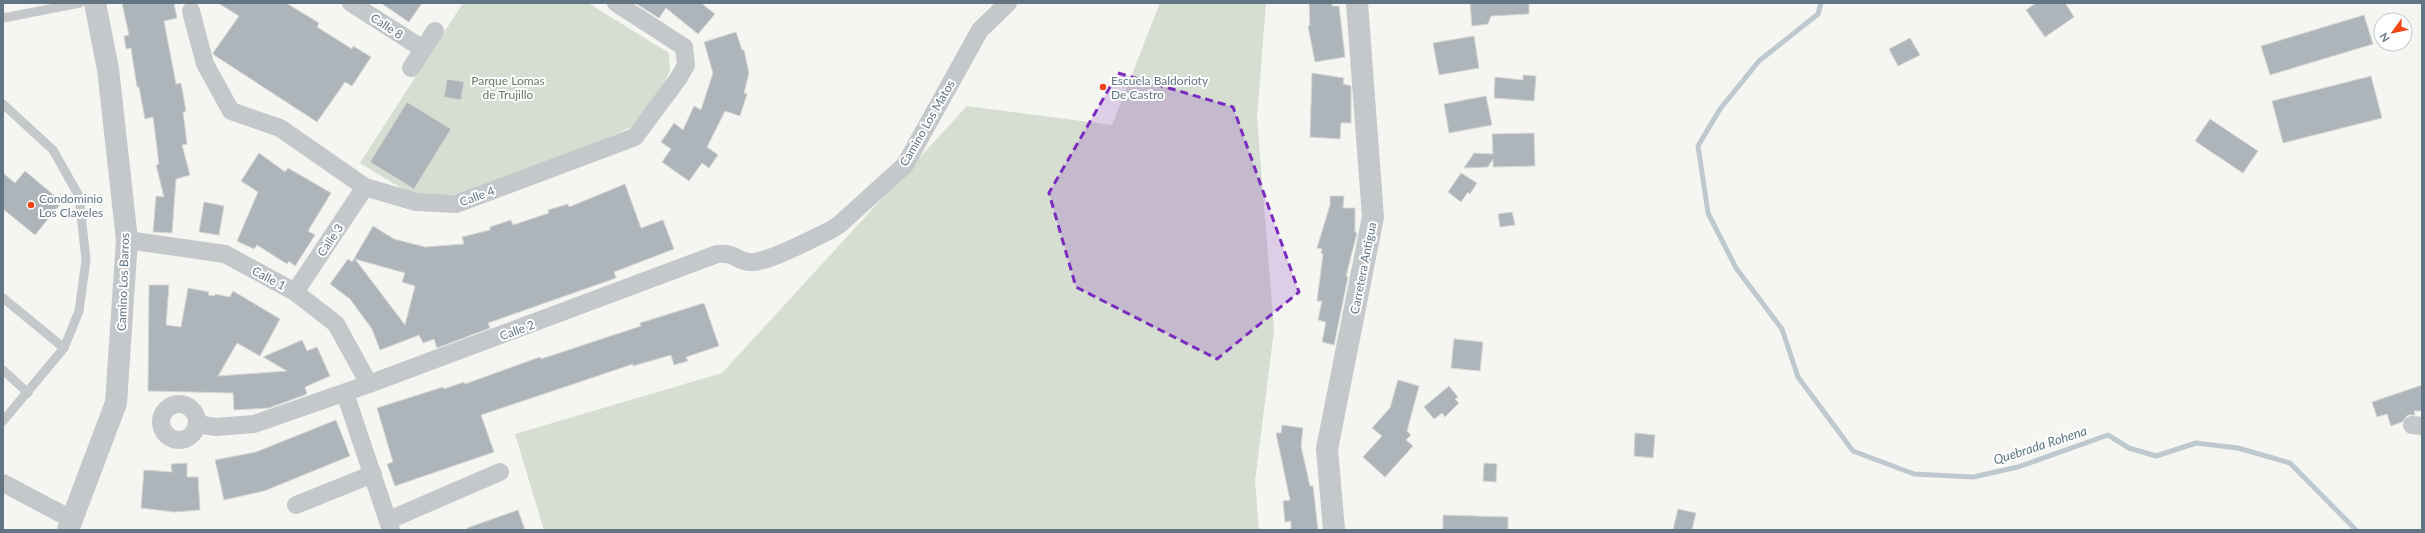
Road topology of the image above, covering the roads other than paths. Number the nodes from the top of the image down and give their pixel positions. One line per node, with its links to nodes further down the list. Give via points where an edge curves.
1 (80, 3): 8 (lane)
2 (95, 3): 15 (street, Camino Los Barros, via 108,69)
3 (351, 3): 10 (street, Calle 8)
4 (616, 3): 13 (street, Calle 4, via 684,47 686,65 635,137 456,204 416,202)
5 (1008, 3): 14 (street, Camino Los Matos, via 980,30 905,165 840,224)
6 (1357, 3): 31 (street, Carretera Antigua, via 1373,217 1327,449)
7 (192, 11): 13 (street, Calle 4, via 205,64 231,111 280,128)
8 (3, 18)
9 (435, 31): 10 (street)
10 (423, 49): 11 (street)
11 (411, 68)
12 (3, 104): 18 (lane, via 53,150 79,196 86,260 79,311)
13 (365, 187): 16 (street, Calle 3)
14 (830, 230): 20 (street, Calle 2, via 764,260 749,262 728,253 717,254)
15 (126, 240): 16 (street, Calle 1, via 225,254); 29 (street, Camino Los Barros, via 116,403)
16 (295, 292): 20 (street, Calle 1, via 336,324)
17 (3, 298): 18 (lane)
18 (64, 348): 21 (lane)
19 (3, 370): 21 (lane)
20 (369, 384): 22 (street, Calle 2)
21 (28, 393): 23 (lane)
22 (344, 393): 24 (street, Calle 2, via 254,424 216,427); 26 (street)
23 (3, 421)
24 (197, 424)
25 (500, 472): 30 (street)
26 (373, 474): 28 (street); 30 (street)
27 (3, 483): 29 (street)
28 (296, 506)
29 (71, 525)
30 (390, 525)
31 (1334, 530)

